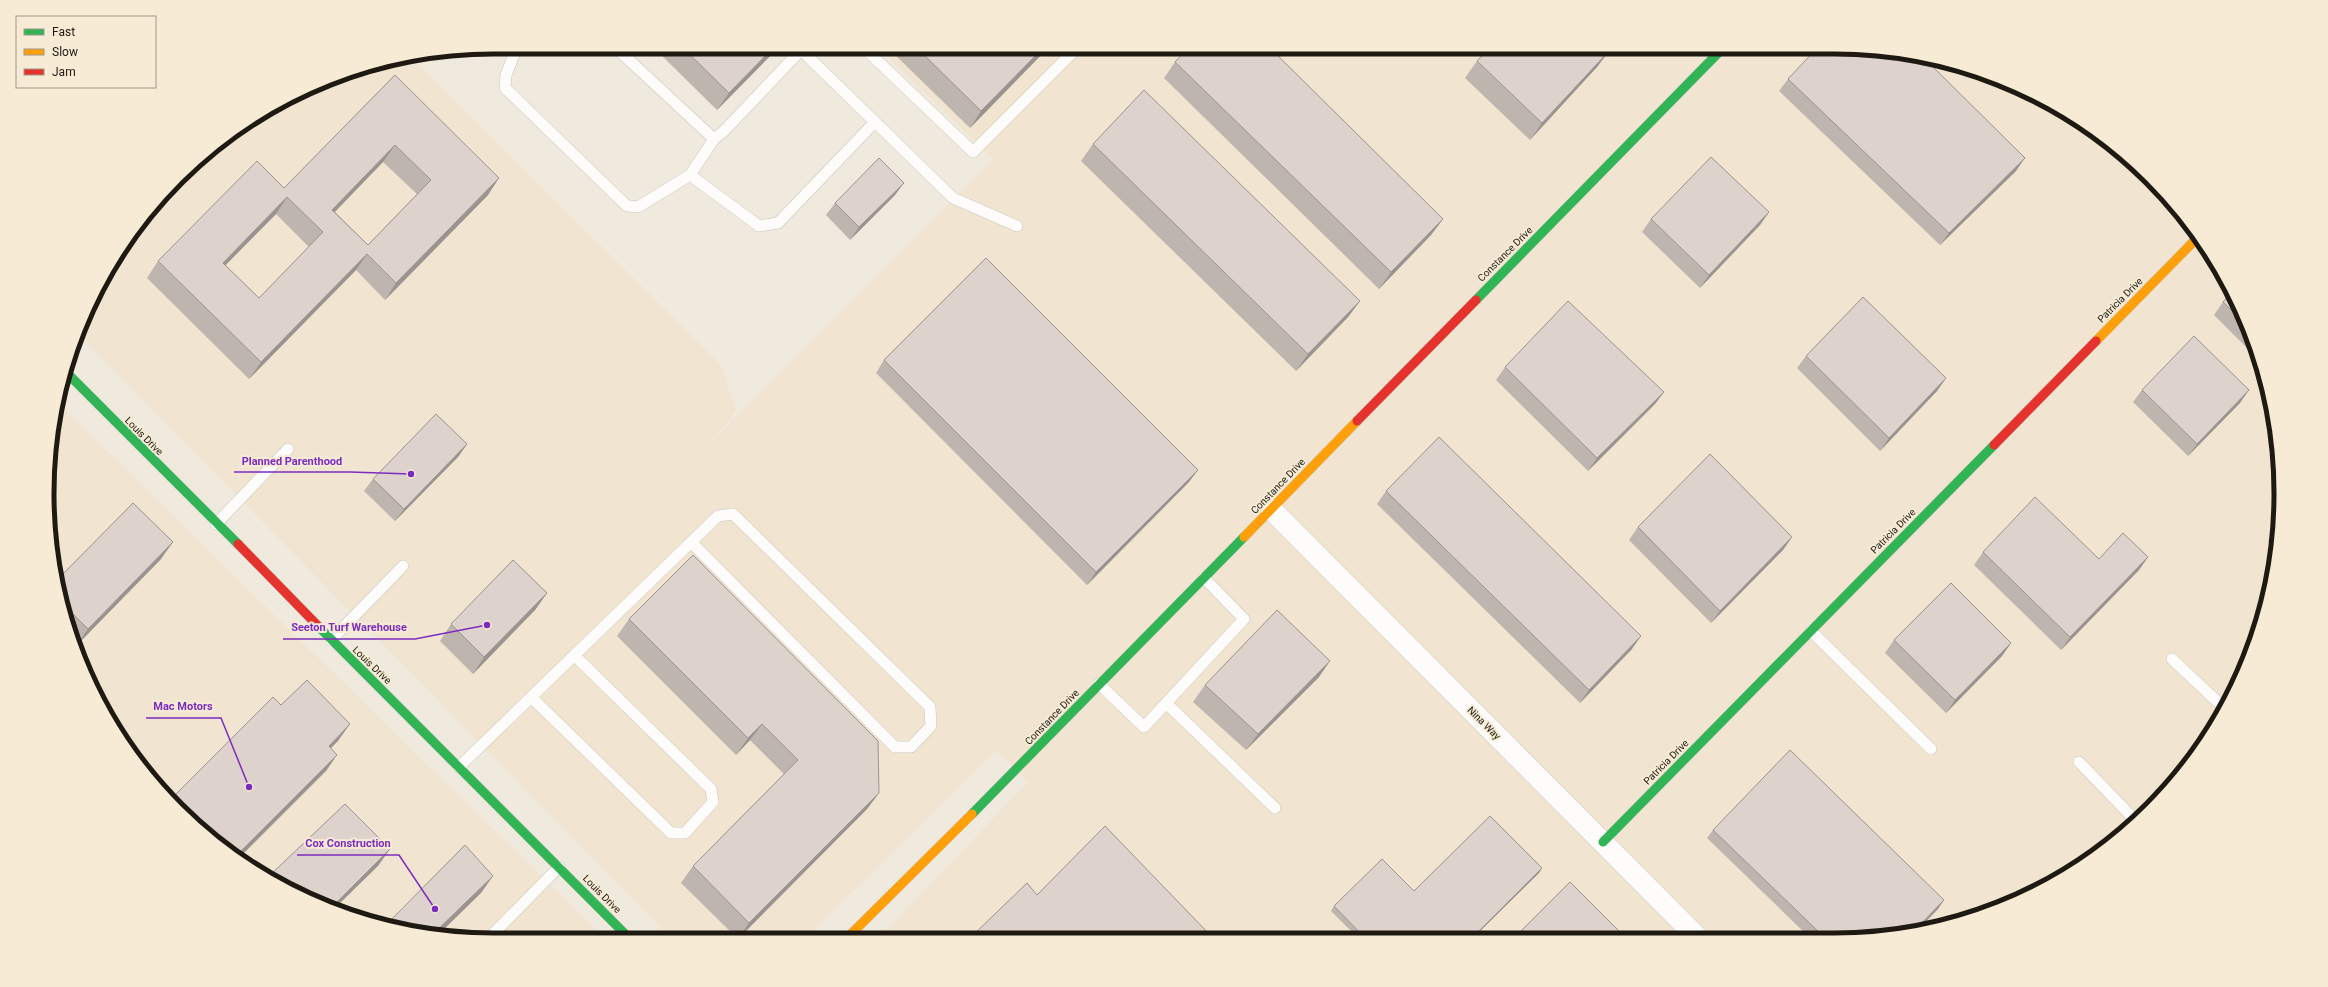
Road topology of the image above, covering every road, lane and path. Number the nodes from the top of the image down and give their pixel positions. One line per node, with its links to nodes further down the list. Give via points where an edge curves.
1 (514, 54): 10 (lane, via 506,75 505,88 627,206 638,207)
2 (623, 54): 9 (lane)
3 (795, 54): 9 (lane, via 724,131)
4 (806, 54): 8 (lane)
5 (870, 54): 6 (lane, via 973,152)
6 (1071, 54)
7 (1717, 54): 15 (street, Constance Drive)
8 (875, 122): 10 (lane, via 778,223 759,226); 11 (lane, via 953,198)
9 (714, 138): 10 (lane)
10 (690, 175)
11 (1017, 226)
12 (2194, 241): 20 (street, Patricia Drive)
13 (70, 376): 16 (street, Louis Drive)
14 (288, 449): 16 (lane)
15 (1271, 509): 19 (street, Constance Drive); 33 (street, Nina Way)
16 (216, 524): 21 (street, Louis Drive)
17 (691, 542): 17 (lane, via 718,516 733,514 930,706 931,726 911,747 895,747); 22 (lane)
18 (403, 566): 21 (lane)
19 (1204, 578): 24 (street, Constance Drive); 26 (lane, via 1244,619)
20 (1810, 631): 28 (lane); 33 (street, Patricia Drive)
21 (331, 640): 30 (street, Louis Drive)
22 (574, 655): 25 (lane); 25 (lane, via 711,789 713,802 685,833 671,833)
23 (2172, 659): 27 (lane)
24 (1100, 684): 26 (lane, via 1144,727); 37 (street, Constance Drive)
25 (531, 697): 30 (lane)
26 (1166, 704): 31 (lane)
27 (2220, 704)
28 (1932, 749)
29 (2079, 762): 32 (lane)
30 (459, 767): 34 (street, Louis Drive)
31 (1275, 808)
32 (2132, 817)
33 (1604, 842): 38 (street, Nina Way)
34 (559, 867): 35 (lane); 36 (street, Louis Drive)
35 (494, 933)
36 (624, 933)
37 (852, 933)
38 (1693, 933)

